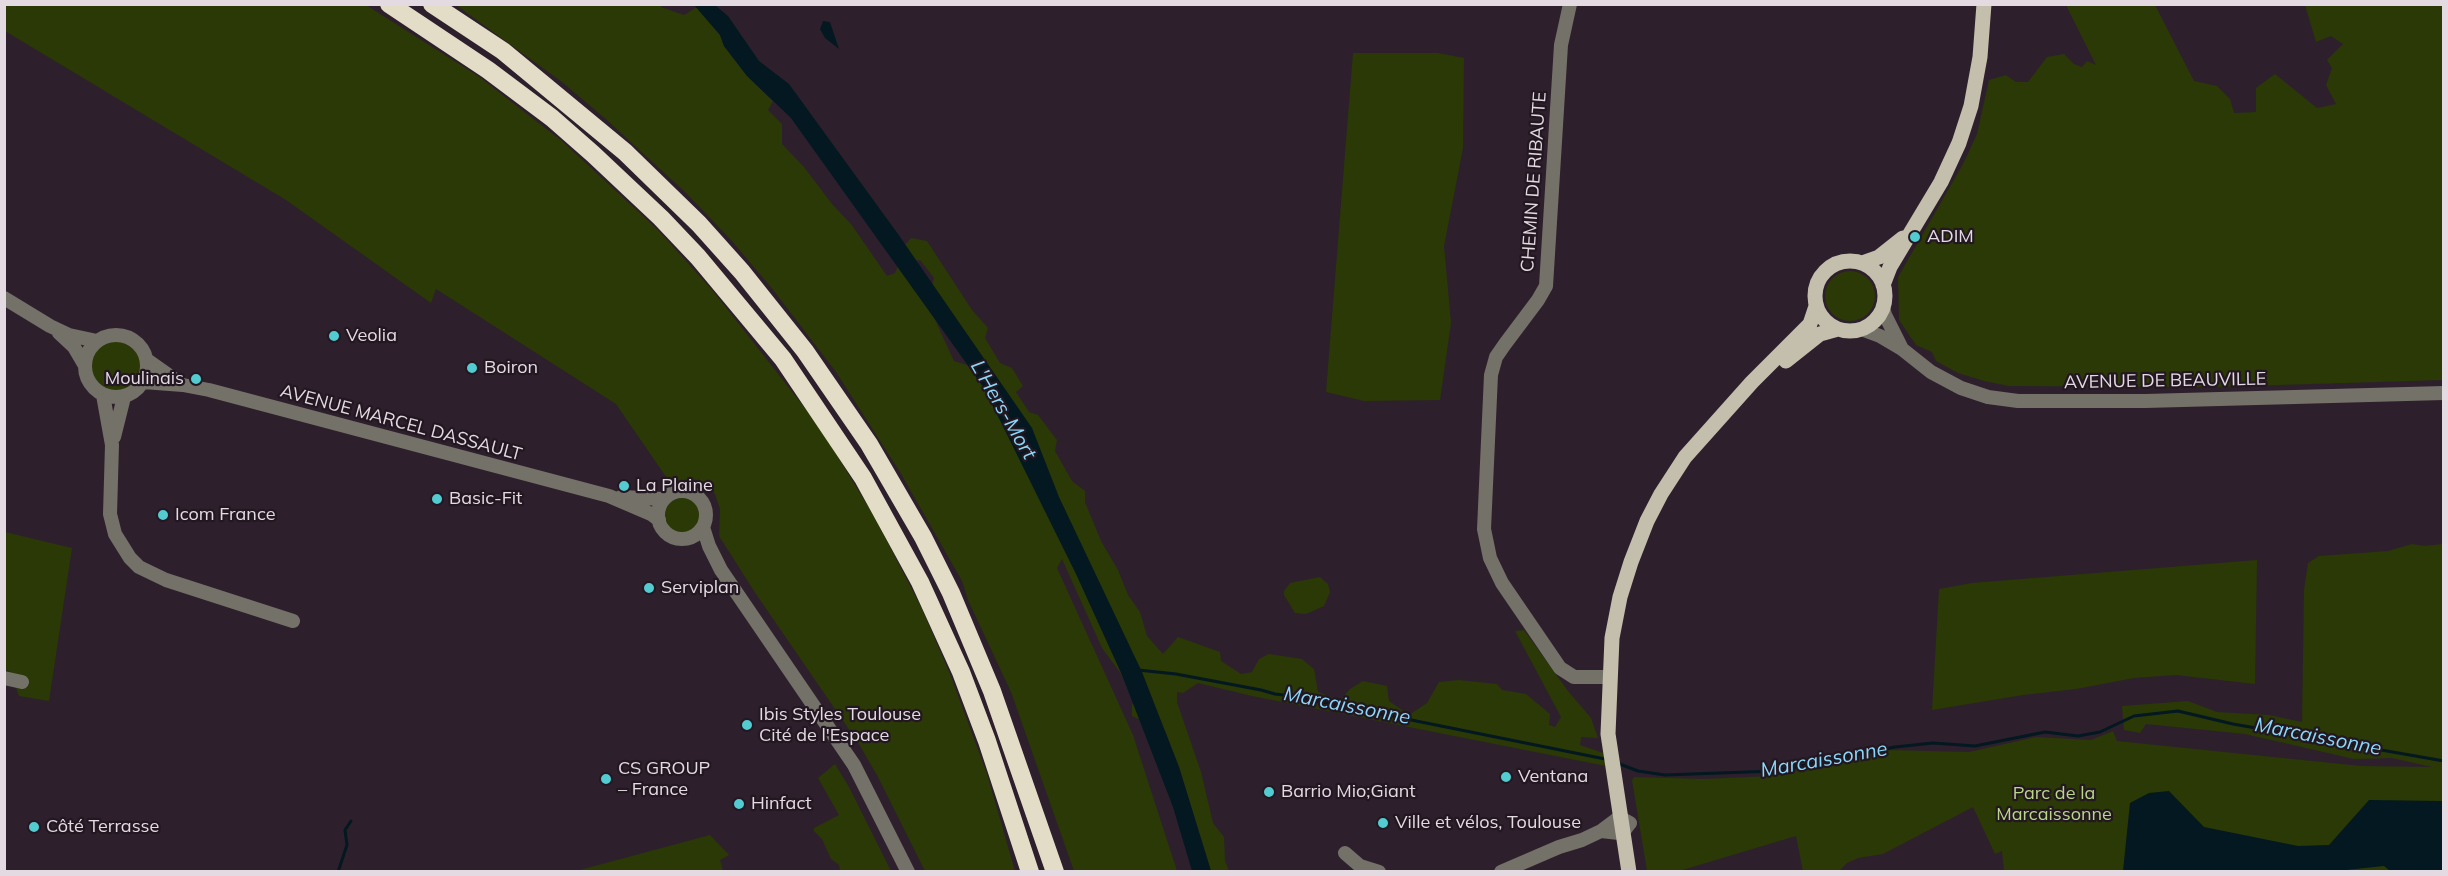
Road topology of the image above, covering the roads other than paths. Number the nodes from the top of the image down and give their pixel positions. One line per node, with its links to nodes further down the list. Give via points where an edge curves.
1 (389, 4): 39 (highway, via 488,70 592,154 698,257 783,359 863,478 920,582 961,672)
2 (432, 4): 35 (highway, via 503,51 625,152 699,224 805,351 869,444 951,593 993,691)
3 (1570, 4): 32 (street, CHEMIN DE RIBAUTE, via 1561,45 1546,285 1496,357 1491,375 1484,529 1490,558 1502,583 1560,668 1574,677)
4 (1984, 4): 5 (main road, via 1980,57 1964,126 1941,182)
5 (1909, 233): 6 (main road, via 1879,257); 7 (main road)
6 (1862, 263): 7 (main road, via 1875,271); 9 (main road, via 1843,261 1826,270 1816,287)
7 (1883, 285): 10 (main road)
8 (4, 298): 11 (street, AVENUE MARCEL DASSAULT)
9 (1816, 306): 12 (main road, via 1822,318); 23 (main road, via 1810,324)
10 (1883, 307): 13 (main road, via 1875,320); 15 (street, AVENUE DE BEAUVILLE)
11 (50, 326): 14 (street, AVENUE MARCEL DASSAULT); 17 (street, AVENUE MARCEL DASSAULT, via 74,347)
12 (1838, 329): 13 (main road); 23 (main road, via 1820,334)
13 (1861, 329): 15 (street, AVENUE DE BEAUVILLE)
14 (97, 341): 16 (street, AVENUE MARCEL DASSAULT, via 125,336 135,341); 17 (street)
15 (1902, 349): 20 (street, AVENUE DE BEAUVILLE, via 1931,372 1961,388 2018,401)
16 (147, 360): 18 (street); 19 (street, AVENUE MARCEL DASSAULT)
17 (84, 364): 21 (street, AVENUE MARCEL DASSAULT, via 89,382)
18 (143, 382): 19 (street, AVENUE MARCEL DASSAULT); 22 (street)
19 (183, 385): 25 (street, AVENUE MARCEL DASSAULT)
20 (2444, 393)
21 (103, 395): 22 (street); 24 (street)
22 (124, 397): 24 (street)
23 (1735, 403): 32 (main road, via 1685,457 1647,521 1620,597)
24 (112, 445): 31 (street, via 110,514 115,534 130,558 166,580)
25 (609, 496): 26 (street, AVENUE MARCEL DASSAULT); 27 (street, AVENUE MARCEL DASSAULT)
26 (664, 499): 27 (street, via 658,510); 28 (street, AVENUE MARCEL DASSAULT, via 685,491 699,498 706,512)
27 (659, 520): 29 (street, AVENUE MARCEL DASSAULT, via 671,537)
28 (703, 527): 29 (street); 30 (street, AVENUE MARCEL DASSAULT)
29 (688, 539): 30 (street, AVENUE MARCEL DASSAULT)
30 (721, 570): 38 (street, AVENUE MARCEL DASSAULT, via 846,752)
31 (293, 621)
32 (1610, 677): 36 (main road, via 1613,746)
33 (4, 678): 34 (street)
34 (22, 682)
35 (1037, 816): 40 (highway); 41 (highway)
36 (1624, 824): 43 (street, via 1609,823 1601,831); 44 (main road); 45 (main road)
37 (1345, 853): 42 (street, via 1360,866)
38 (908, 872)
39 (1030, 872)
40 (1055, 872)
41 (1061, 872)
42 (1380, 872)
43 (1501, 872)
44 (1629, 872)
45 (1636, 872)

